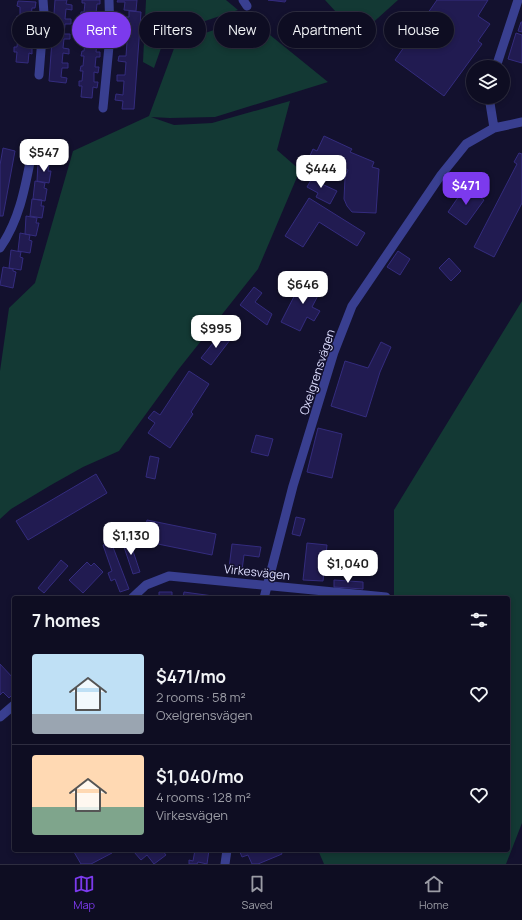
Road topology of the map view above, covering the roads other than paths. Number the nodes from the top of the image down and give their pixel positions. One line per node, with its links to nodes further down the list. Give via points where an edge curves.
1 (43, 0): 5 (street)
2 (109, 0): 7 (street, via 110,36)
3 (518, 0): 4 (street)
4 (498, 60)
5 (39, 76)
6 (491, 104): 9 (street)
7 (104, 108)
8 (522, 122): 9 (street, Oxelgrensvägen)
9 (494, 128): 12 (street, Oxelgrensvägen, via 466,144 441,175 352,306 334,352 294,486)
10 (33, 148): 11 (street, via 18,215)
11 (0, 248)
12 (268, 586): 13 (street, Virkesvägen, via 169,576 146,585); 14 (street, Oxelgrensvägen); 15 (street, Virkesvägen)
13 (134, 596)
14 (265, 596)
15 (366, 596)
16 (12, 707): 17 (street)
17 (0, 717)
18 (227, 852): 19 (street)
19 (225, 864)

